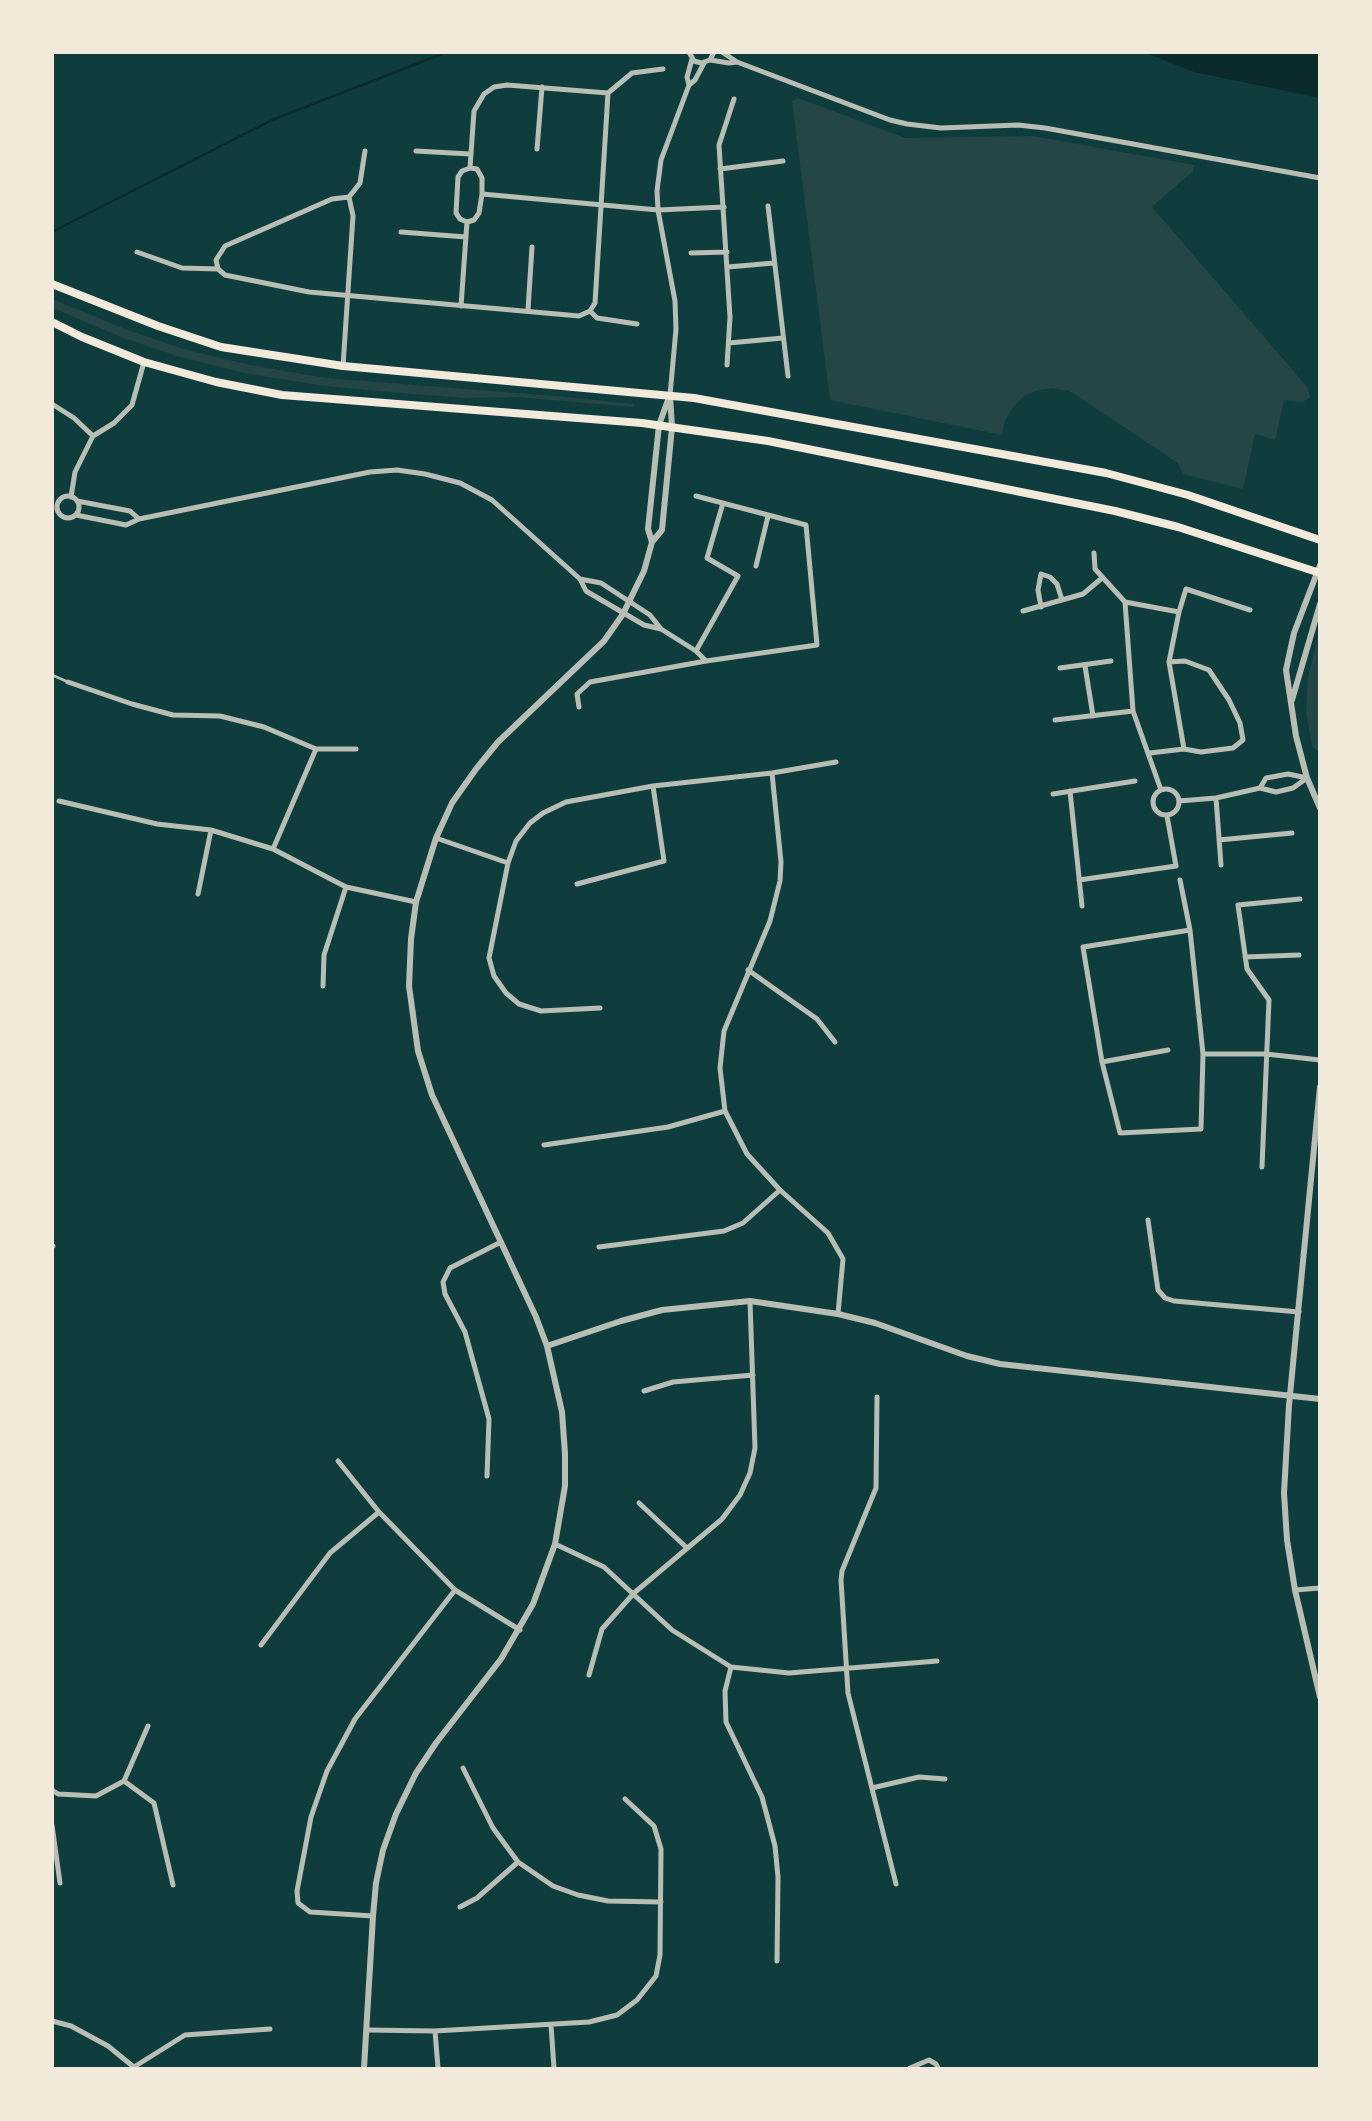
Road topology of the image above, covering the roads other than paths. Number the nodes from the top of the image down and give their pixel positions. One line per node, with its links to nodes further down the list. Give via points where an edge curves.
1 (714, 52): 4 (street)
2 (722, 52): 5 (street)
3 (690, 55): 4 (street, via 697,62); 7 (street)
4 (707, 61): 5 (street); 7 (street)
5 (737, 62): 18 (street, via 907,124 1045,128)
6 (663, 69): 9 (street, via 632,73)
7 (689, 85): 24 (street, via 661,160)
8 (542, 87): 9 (street); 11 (street); 14 (street, via 507,85 484,94 474,111)
9 (608, 93): 21 (street)
10 (734, 99): 17 (street, via 719,145)
11 (537, 149)
12 (365, 151): 20 (street, via 360,183)
13 (416, 151): 14 (street)
14 (470, 155): 16 (street)
15 (783, 161): 17 (street)
16 (470, 167): 19 (street, via 482,177); 25 (street, via 458,177 456,213)
17 (720, 169): 23 (street)
18 (1320, 178)
19 (482, 194): 21 (street); 25 (street, via 479,213)
20 (349, 197): 34 (street, via 332,199 225,246 216,260); 36 (street, via 353,216)
21 (602, 206): 24 (street); 39 (street, via 595,303)
22 (768, 206): 32 (street)
23 (724, 207): 24 (street); 30 (street)
24 (658, 210): 48 (street, via 675,301)
25 (467, 222): 27 (street)
26 (401, 232): 27 (street)
27 (466, 237): 37 (street)
28 (532, 247): 38 (street)
29 (137, 251): 34 (street, via 182,268)
30 (727, 252): 31 (street); 33 (street)
31 (691, 253)
32 (774, 263): 33 (street); 42 (street)
33 (728, 267): 43 (street)
34 (218, 268): 36 (street, via 225,275 269,285)
35 (52, 284): 46 (main road, via 221,346)
36 (348, 296): 37 (street); 46 (street)
37 (461, 306): 38 (street)
38 (528, 310): 39 (street, via 579,316)
39 (590, 311): 41 (street, via 597,318)
40 (52, 321): 44 (main road)
41 (636, 324)
42 (783, 338): 43 (street); 47 (street)
43 (729, 343): 45 (street)
44 (144, 362): 50 (main road, via 282,395); 52 (street, via 131,405 114,424)
45 (727, 365)
46 (343, 366): 48 (main road)
47 (788, 376)
48 (670, 396): 50 (street); 51 (street); 60 (main road, via 1107,472)
49 (52, 404): 52 (street)
50 (659, 425): 51 (main road); 61 (street, via 648,529)
51 (672, 426): 61 (street, via 662,530); 64 (main road, via 1054,498 1178,527)
52 (93, 436): 54 (street, via 75,472)
53 (696, 496): 55 (street)
54 (74, 499): 56 (street, via 63,497); 57 (street, via 79,508); 59 (street, via 130,511)
55 (723, 503): 58 (street); 77 (street, via 707,558 738,576)
56 (55, 505): 57 (street, via 63,517)
57 (76, 515): 59 (street, via 126,525)
58 (768, 516): 63 (street); 78 (street, via 806,526 817,645)
59 (139, 519): 66 (street, via 397,470 460,482 492,500)
60 (1320, 540)
61 (652, 542): 68 (street)
62 (1094, 553): 65 (street, via 1095,569)
63 (757, 566)
64 (1319, 570): 85 (street, via 1288,659)
65 (1102, 578): 67 (street, via 1083,594); 69 (street)
66 (580, 579): 68 (street, via 601,583); 75 (street, via 586,591)
67 (1062, 600): 71 (street); 71 (street, via 1057,584 1041,574)
68 (630, 601): 75 (street); 76 (street)
69 (1125, 602): 74 (street); 87 (street)
70 (1320, 604): 85 (street)
71 (1041, 607): 73 (street)
72 (1250, 610): 74 (street, via 1186,589)
73 (1023, 611)
74 (1179, 612): 80 (street)
75 (623, 614): 76 (street); 110 (street, via 595,650 498,743 452,803)
76 (661, 629): 77 (street)
77 (696, 651): 78 (street)
78 (706, 661): 86 (street, via 590,682 577,694)
79 (1111, 661): 81 (street)
80 (1170, 662): 92 (street); 92 (street, via 1185,661 1209,670 1229,700 1243,740 1233,748)
81 (1085, 666): 82 (street); 88 (street)
82 (1060, 668)
83 (52, 675): 84 (lane)
84 (68, 682): 90 (street, via 173,715 220,716 264,727)
85 (1292, 702): 96 (street)
86 (579, 707)
87 (1133, 711): 88 (street); 93 (street)
88 (1093, 716): 89 (street)
89 (1055, 720)
90 (316, 749): 91 (street); 112 (street)
91 (356, 749)
92 (1184, 749): 93 (street)
93 (1150, 753): 100 (street)
94 (836, 762): 95 (street)
95 (772, 772): 98 (street); 126 (street, via 780,881 770,921)
96 (1307, 778): 99 (street, via 1276,792); 99 (street, via 1288,774 1266,778); 106 (street)
97 (1135, 780): 101 (street)
98 (653, 786): 113 (street, via 566,802 543,813 516,841); 117 (street, via 664,861)
99 (1260, 788): 103 (street)
100 (1161, 790): 105 (street, via 1173,791); 107 (street, via 1153,807)
101 (1070, 791): 102 (street); 115 (street)
102 (1053, 794)
103 (1216, 798): 105 (street); 111 (street)
104 (59, 801): 108 (street, via 157,824)
105 (1180, 801): 107 (street, via 1175,813)
106 (1320, 808)
107 (1167, 816): 115 (street, via 1176,866)
108 (211, 830): 112 (street); 119 (street)
109 (1292, 833): 111 (street)
110 (436, 838): 113 (street); 121 (street)
111 (1219, 840): 114 (street)
112 (273, 849): 118 (street)
113 (508, 863): 128 (street, via 489,958 494,976 519,1004 541,1011)
114 (1221, 865)
115 (1079, 880): 122 (street)
116 (1180, 880): 123 (street)
117 (577, 884)
118 (346, 887): 121 (street); 127 (street, via 324,955)
119 (198, 894)
120 (1300, 899): 125 (street, via 1238,905)
121 (416, 902): 141 (street, via 409,986 418,1051 432,1095)
122 (1082, 906)
123 (1190, 930): 131 (street); 134 (street, via 1083,947)
124 (1299, 955): 125 (street)
125 (1245, 957): 132 (street, via 1247,970 1269,1000)
126 (748, 970): 129 (street, via 817,1019); 136 (street, via 724,1031 720,1068)
127 (323, 986)
128 (600, 1008)
129 (835, 1042)
130 (1168, 1051): 134 (street)
131 (1203, 1054): 132 (street); 134 (street, via 1201,1129 1120,1133)
132 (1266, 1055): 133 (street); 138 (street)
133 (1320, 1060)
134 (1102, 1062)
135 (1320, 1087): 144 (street)
136 (725, 1111): 137 (street, via 668,1128); 139 (street, via 747,1154)
137 (544, 1145)
138 (1262, 1167)
139 (780, 1190): 142 (street, via 743,1223 724,1231); 145 (street, via 828,1233 843,1259)
140 (1148, 1220): 144 (street, via 1158,1290 1165,1298)
141 (501, 1242): 146 (street); 153 (street, via 450,1268 443,1282 466,1332 489,1419)
142 (599, 1247)
143 (750, 1301): 145 (street); 146 (street, via 662,1310); 147 (street)
144 (1299, 1312): 149 (street)
145 (838, 1314): 149 (street, via 1000,1364)
146 (547, 1346): 156 (street, via 562,1412 565,1454 565,1486)
147 (753, 1375): 148 (street, via 673,1382); 157 (street, via 755,1448 750,1473 722,1519)
148 (645, 1391)
149 (1290, 1394): 151 (street); 160 (street, via 1284,1493)
150 (877, 1397): 166 (street, via 876,1488 842,1571)
151 (1320, 1399)
152 (338, 1461): 155 (street)
153 (487, 1476)
154 (639, 1503): 157 (street)
155 (379, 1512): 159 (street); 163 (street, via 330,1553)
156 (555, 1544): 161 (street, via 604,1567); 162 (street)
157 (687, 1548): 161 (street)
158 (1320, 1588): 160 (street)
159 (455, 1590): 162 (street); 183 (street, via 355,1719 327,1771 311,1817 298,1903 310,1912)
160 (1294, 1590): 168 (street)
161 (634, 1593): 165 (street, via 672,1630); 167 (street, via 602,1629)
162 (520, 1630): 183 (street, via 416,1773 383,1850)
163 (261, 1645)
164 (937, 1661): 166 (street)
165 (731, 1667): 166 (street, via 789,1673); 184 (street, via 725,1690 726,1722 762,1797 775,1846)
166 (846, 1669): 173 (street)
167 (589, 1675)
168 (1320, 1697)
169 (148, 1726): 172 (street)
170 (463, 1768): 177 (street, via 493,1828)
171 (945, 1779): 173 (street, via 919,1777)
172 (124, 1781): 174 (street, via 96,1796); 180 (street, via 154,1803)
173 (872, 1788): 179 (street)
174 (52, 1790)
175 (625, 1799): 181 (street, via 654,1826 661,1849)
176 (52, 1825): 178 (street)
177 (518, 1862): 181 (street, via 553,1886 578,1895); 182 (street)
178 (60, 1883)
179 (896, 1884)
180 (173, 1885)
181 (661, 1902): 186 (street, via 656,1976 637,2000 617,2015)
182 (460, 1907)
183 (373, 1916): 188 (street)
184 (777, 1961)
185 (52, 2021): 190 (street, via 108,2046)
186 (551, 2025): 189 (street); 193 (street)
187 (270, 2029): 190 (street, via 185,2035)
188 (367, 2031): 189 (street); 191 (street)
189 (435, 2031): 192 (street)
190 (135, 2068)
191 (364, 2068)
192 (438, 2068)
193 (554, 2068)
194 (910, 2068): 195 (street, via 929,2060)
195 (938, 2068)

